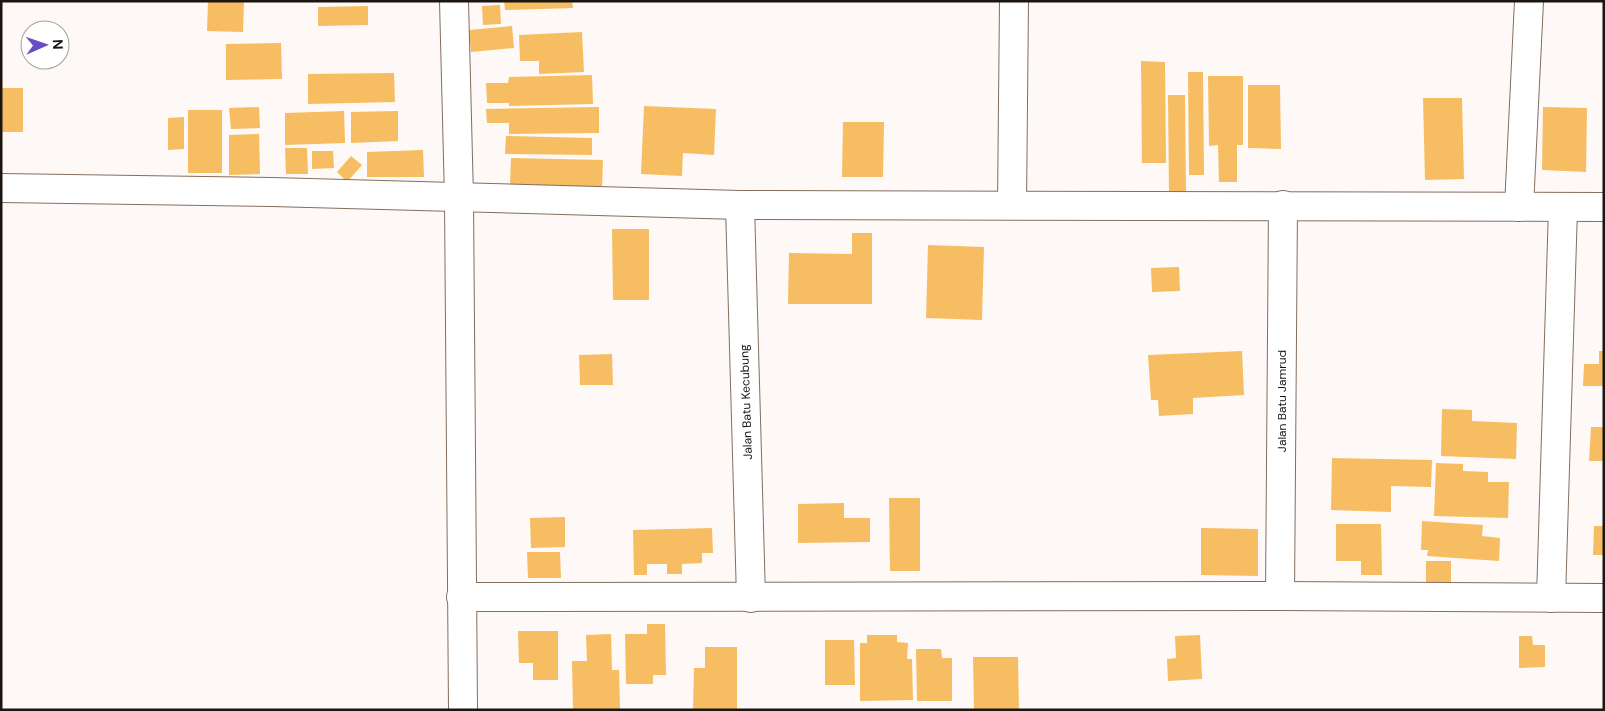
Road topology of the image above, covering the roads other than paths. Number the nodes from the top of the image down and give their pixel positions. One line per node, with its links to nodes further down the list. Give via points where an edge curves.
1 (454, 1): 5 (street)
2 (1014, 1): 7 (street)
3 (1528, 1): 10 (street)
4 (1, 188): 5 (street)
5 (459, 198): 6 (street); 13 (street)
6 (740, 205): 7 (street); 14 (street, Jalan Batu Kecubung)
7 (1012, 205): 8 (street)
8 (1283, 206): 10 (street); 12 (street, Jalan Batu Jamrud)
9 (1604, 207): 11 (street)
10 (1519, 208): 11 (street)
11 (1564, 208): 15 (street)
12 (1280, 596): 14 (street); 15 (street)
13 (461, 597): 14 (street); 17 (street)
14 (751, 598)
15 (1551, 598): 16 (street)
16 (1604, 598)
17 (463, 710)

